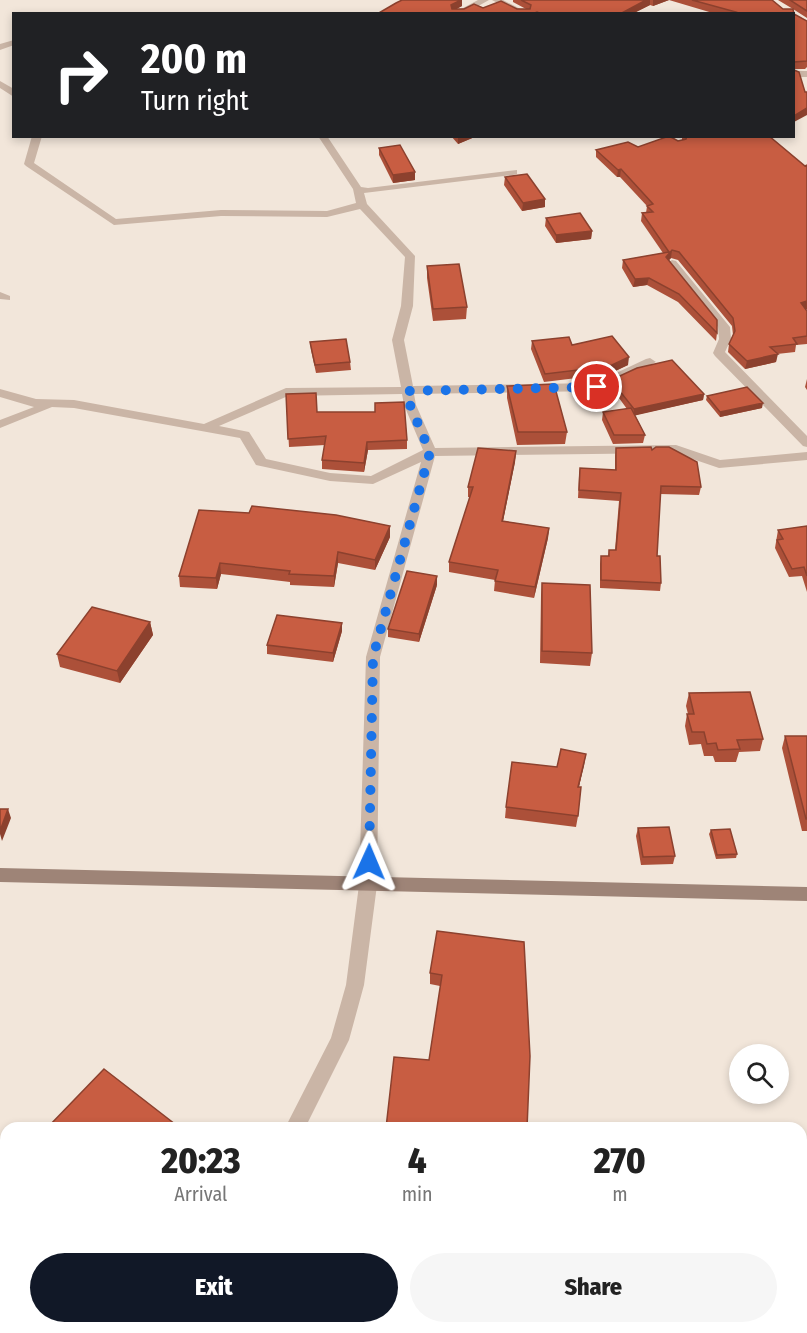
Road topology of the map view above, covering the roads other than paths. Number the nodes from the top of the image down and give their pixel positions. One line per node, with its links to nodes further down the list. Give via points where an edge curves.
1 (485, 0): 3 (street)
2 (496, 0): 4 (street)
3 (460, 12)
4 (522, 12)
5 (0, 84): 6 (street)
6 (12, 94)
7 (36, 138): 11 (street, via 29,164 114,222 221,213 327,214)
8 (323, 138): 10 (street)
9 (513, 172): 10 (street, via 368,191)
10 (358, 189): 11 (street)
11 (362, 205): 14 (street, via 410,256 407,306 398,340)
12 (672, 264): 19 (street, via 724,327 725,339 719,352)
13 (650, 362): 14 (street, via 597,387)
14 (407, 391): 18 (street, via 286,392); 20 (street)
15 (0, 393): 16 (street, via 35,403)
16 (56, 404): 17 (street); 18 (street)
17 (0, 424)
18 (205, 428): 20 (street, via 245,435 261,462 330,477 373,480)
19 (807, 443)
20 (430, 452): 21 (street, via 676,449 718,464); 23 (street, via 373,657)
21 (807, 456)
22 (0, 875): 23 (street)
23 (368, 885): 24 (street); 25 (street, via 356,985 340,1040)
24 (807, 894)
25 (298, 1122)

